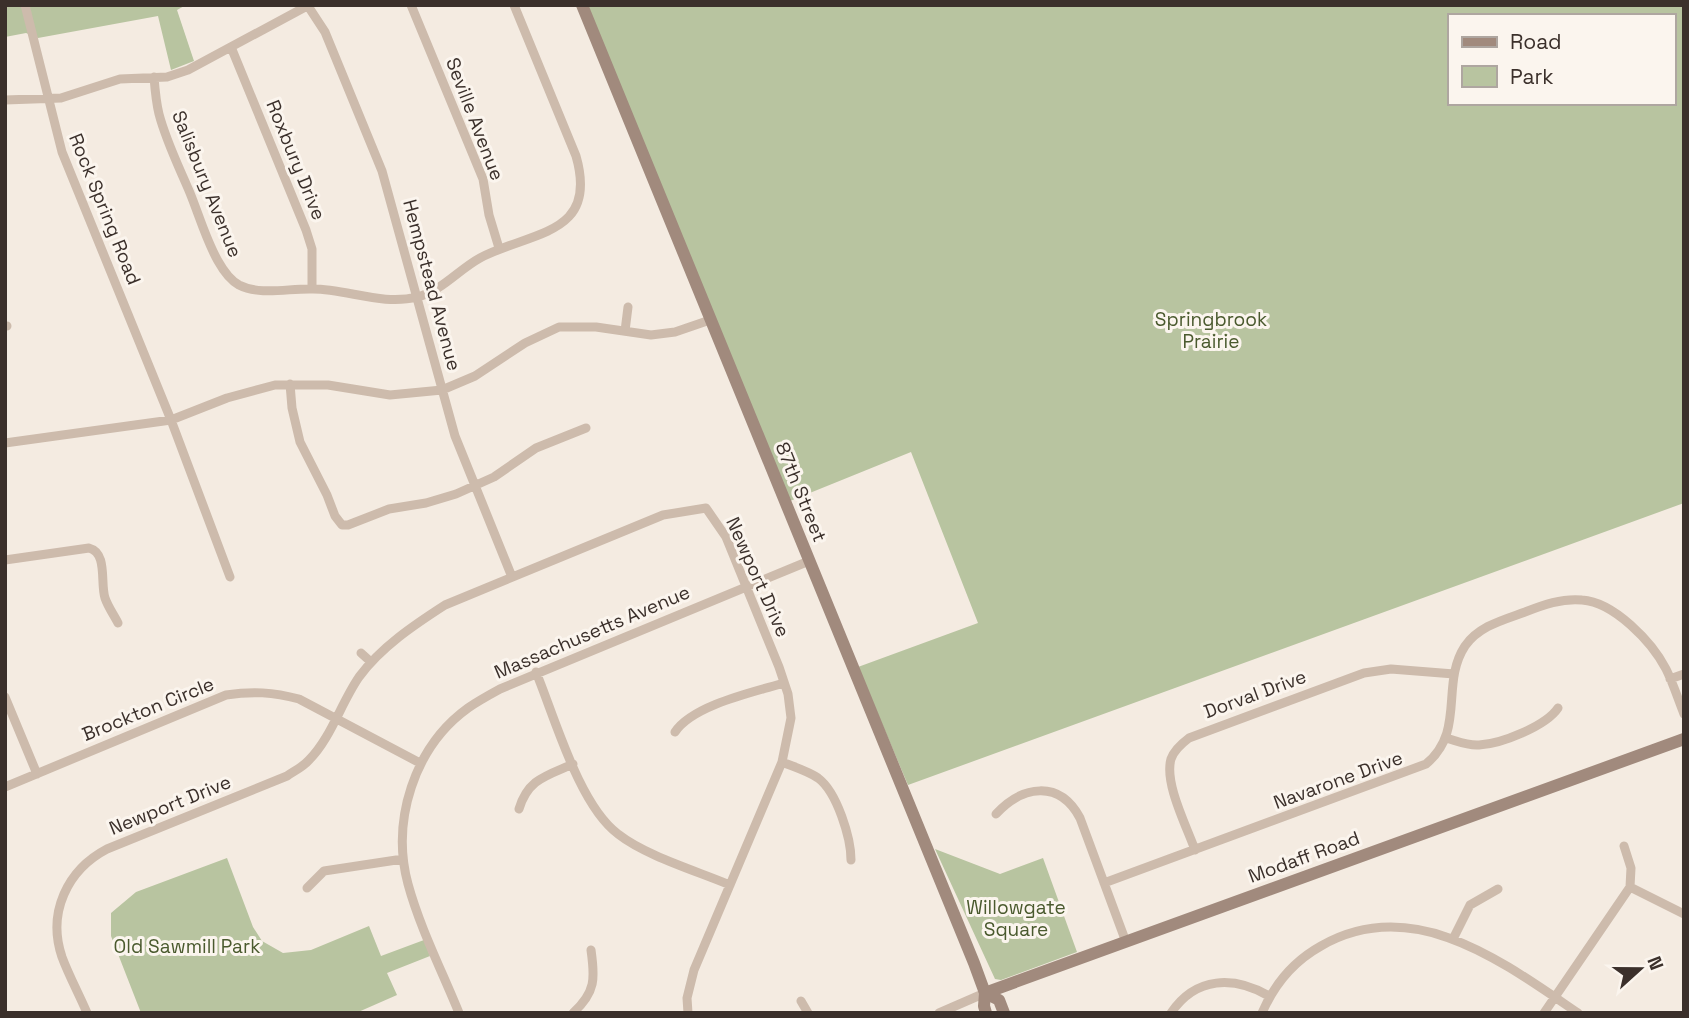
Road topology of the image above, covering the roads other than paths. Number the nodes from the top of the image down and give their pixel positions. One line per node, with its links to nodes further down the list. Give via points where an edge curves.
1 (25, 5): 9 (street, Rock Spring Road)
2 (411, 5): 10 (street, Seville Avenue, via 483,179)
3 (514, 5): 10 (street, via 576,156 581,195 575,210 558,226)
4 (582, 5): 14 (street, 87th Street)
5 (309, 6): 6 (street); 12 (street, Hempstead Avenue, via 325,32 382,171)
6 (231, 47): 7 (street, via 188,70); 11 (street, Roxbury Drive, via 310,242)
7 (154, 77): 9 (street, via 120,79); 11 (street, Salisbury Avenue, via 163,126 225,271 238,284 256,290)
8 (5, 100): 9 (street)
9 (47, 100): 18 (street, Rock Spring Road, via 62,152)
10 (499, 248): 12 (street)
11 (312, 289): 12 (street, Salisbury Avenue, via 394,300)
12 (417, 297): 17 (street, Hempstead Avenue)
13 (628, 307): 15 (street)
14 (709, 320): 15 (street, via 675,332); 23 (street, 87th Street)
15 (625, 331): 17 (street, via 559,327)
16 (290, 384): 17 (street, via 342,386 390,395); 18 (street, via 242,393); 21 (street, via 300,442 342,525)
17 (442, 390): 21 (street, Hempstead Avenue)
18 (171, 420): 20 (street); 24 (street, Rock Spring Road)
19 (586, 428): 21 (street, via 536,448)
20 (5, 443)
21 (474, 485): 25 (street, Hempstead Avenue)
22 (5, 559): 27 (street, via 94,550 100,556 104,598)
23 (809, 561): 26 (street, Massachusetts Avenue); 62 (street, 87th Street)
24 (230, 577)
25 (512, 577): 26 (street, Newport Drive, via 663,515 706,508 726,537); 29 (street, Newport Drive, via 445,605)
26 (746, 587): 30 (street, Massachusetts Avenue); 34 (street, Newport Drive)
27 (118, 623)
28 (361, 653): 29 (street)
29 (371, 662): 38 (street, Newport Drive)
30 (536, 672): 43 (street, Massachusetts Avenue, via 466,709); 44 (street)
31 (1454, 674): 33 (street, via 1466,645 1486,627 1546,604 1574,599 1599,603 1622,618 1655,652); 40 (street); 50 (street, Dorval Drive, via 1391,669 1364,673 1189,738 1174,752 1169,770)
32 (1684, 674): 33 (street)
33 (1670, 679): 37 (street)
34 (784, 683): 39 (street, via 704,710); 42 (street, Newport Drive, via 791,718)
35 (5, 696): 45 (street)
36 (1558, 708): 40 (street, via 1542,724 1487,744)
37 (1684, 714)
38 (335, 717): 43 (street, Brockton Circle); 45 (street, Brockton Circle, via 277,693 226,695); 66 (street, Newport Drive, via 309,761 287,776 107,849 74,876 62,894 58,933 61,955)
39 (675, 732)
40 (1446, 738): 50 (street, Navarone Drive, via 1433,759 1417,769)
41 (1684, 739): 60 (street, Modaff Road)
42 (782, 762): 52 (street, via 827,786 847,833); 54 (street, Newport Drive)
43 (420, 763): 51 (street, Massachusetts Avenue, via 405,812)
44 (573, 764): 47 (street, via 533,784); 54 (street, via 598,816 618,834)
45 (37, 774): 46 (street, Brockton Circle)
46 (5, 787)
47 (519, 809)
48 (996, 814): 53 (street, via 1013,799 1031,792 1047,791 1065,798 1080,818)
49 (1624, 846): 55 (street, via 1632,867)
50 (1195, 850): 53 (street, Navarone Drive)
51 (403, 859): 56 (street, via 324,872); 67 (street, Massachusetts Avenue, via 414,903)
52 (852, 860)
53 (1104, 883): 60 (street)
54 (730, 885): 69 (street, Newport Drive, via 694,970)
55 (1630, 887): 58 (street); 64 (street)
56 (307, 888)
57 (1498, 889): 59 (street, via 1470,905)
58 (1684, 914)
59 (1452, 939): 63 (street, via 1401,926 1353,932 1302,959); 64 (street, via 1510,966)
60 (1126, 942): 62 (street, Modaff Road)
61 (591, 950): 68 (street, via 592,990)
62 (985, 993): 71 (street, Modaff Road); 72 (street, 87th Street); 73 (street, 87th Street, via 999,1000)
63 (1269, 996): 74 (street, via 1241,983 1219,982 1195,990); 75 (street)
64 (1554, 997): 76 (street); 77 (street)
65 (801, 1001): 70 (street)
66 (87, 1013)
67 (459, 1013)
68 (573, 1013)
69 (688, 1013)
70 (808, 1013)
71 (939, 1013)
72 (986, 1013)
73 (1004, 1013)
74 (1171, 1013)
75 (1262, 1013)
76 (1544, 1013)
77 (1578, 1013)

